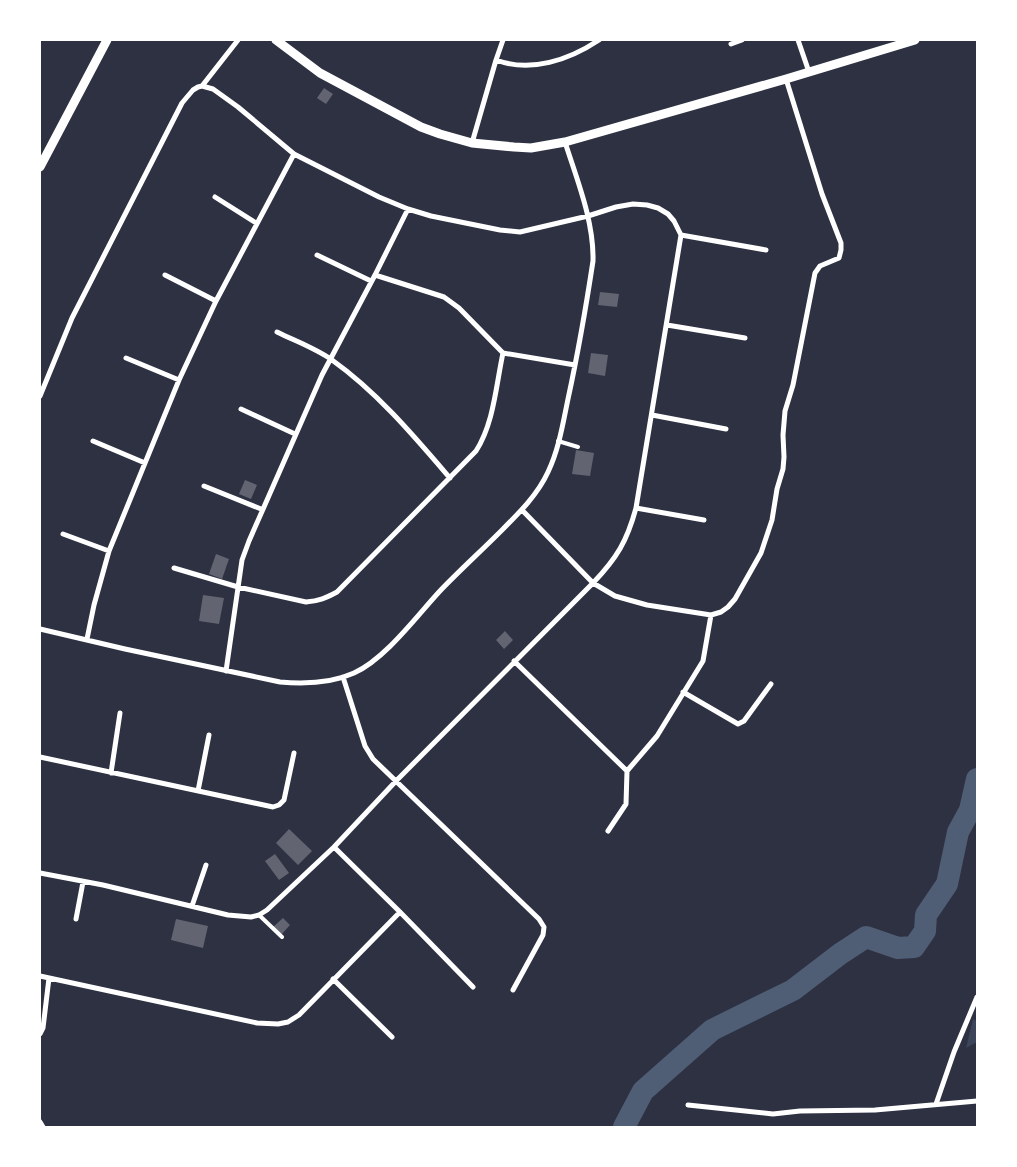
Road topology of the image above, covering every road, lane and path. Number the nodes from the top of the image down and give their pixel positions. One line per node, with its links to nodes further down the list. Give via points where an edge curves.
1 (107, 40): 17 (street)
2 (238, 40): 13 (street)
3 (276, 40): 15 (street, via 320,73 369,100 422,127)
4 (503, 40): 10 (street)
5 (599, 40): 10 (street, via 570,56 532,66)
6 (742, 40): 9 (street)
7 (798, 40): 11 (street)
8 (915, 40): 11 (street)
9 (731, 44)
10 (496, 60): 15 (street)
11 (809, 72): 12 (street)
12 (786, 79): 14 (street); 57 (street, via 841,250 839,258 820,266 815,272 793,385 784,411 783,470 767,539 735,599 721,612)
13 (202, 86): 16 (street, via 213,89 238,107); 37 (street, via 188,95 178,112 72,318)
14 (565, 142): 15 (street, via 531,148); 20 (street)
15 (472, 143)
16 (294, 154): 19 (street); 21 (street)
17 (40, 167)
18 (215, 197): 21 (street)
19 (408, 209): 20 (street, via 456,222 520,232); 25 (street)
20 (588, 216): 22 (street, via 616,207 647,205 668,214); 35 (street, via 593,261)
21 (256, 223): 28 (street)
22 (681, 235): 23 (street); 29 (street)
23 (766, 250)
24 (317, 255): 27 (street)
25 (375, 274): 27 (street); 32 (street, via 444,297)
26 (165, 275): 28 (street)
27 (371, 282): 34 (street)
28 (216, 301): 36 (street)
29 (667, 325): 31 (street); 39 (street)
30 (277, 332): 34 (street)
31 (745, 338)
32 (503, 353): 35 (street); 46 (street, via 482,442)
33 (126, 358): 36 (street)
34 (330, 358): 41 (street); 46 (street, via 366,387)
35 (575, 365): 43 (street)
36 (179, 380): 45 (street)
37 (40, 396)
38 (241, 409): 41 (street)
39 (652, 415): 40 (street); 48 (street)
40 (726, 429)
41 (296, 434): 49 (street)
42 (93, 441): 45 (street)
43 (558, 442): 44 (lane); 50 (street, via 548,472)
44 (578, 447)
45 (145, 463): 53 (street)
46 (450, 478): 56 (street, via 337,592 326,599 306,602)
47 (204, 486): 49 (street)
48 (636, 508): 51 (street); 55 (street, via 622,548)
49 (261, 509): 56 (street, via 242,560)
50 (522, 510): 55 (street); 62 (street, via 385,650 364,668)
51 (704, 520)
52 (63, 534): 53 (street)
53 (109, 551): 59 (street)
54 (174, 568): 56 (street)
55 (594, 583): 57 (street, via 630,602); 60 (street)
56 (238, 588): 61 (street)
57 (710, 615): 64 (street, via 703,661)
58 (40, 628): 59 (street)
59 (87, 639): 61 (street)
60 (514, 661): 69 (street); 71 (street)
61 (226, 671): 62 (street, via 292,684)
62 (343, 677): 71 (street, via 365,746)
63 (771, 684): 64 (street, via 744,721 738,724)
64 (683, 692): 69 (street, via 657,736)
65 (120, 713): 70 (street)
66 (209, 735): 72 (street)
67 (294, 753): 72 (street, via 287,792 279,805 262,806)
68 (40, 757): 70 (street)
69 (628, 771): 73 (street, via 626,804)
70 (111, 773): 72 (street)
71 (396, 781): 74 (street); 87 (street, via 542,924 543,935)
72 (198, 791)
73 (608, 831)
74 (334, 847): 79 (street); 80 (street)
75 (206, 865): 78 (street)
76 (40, 873): 77 (street)
77 (83, 882): 78 (street); 81 (street)
78 (192, 906): 80 (street, via 235,916)
79 (400, 912): 85 (street); 86 (street)
80 (259, 915): 82 (lane)
81 (76, 919)
82 (282, 937)
83 (40, 976): 84 (street)
84 (49, 978): 85 (street, via 270,1025 288,1022 299,1015); 89 (street)
85 (334, 980): 90 (street)
86 (473, 987)
87 (514, 990)
88 (977, 998): 92 (street)
89 (40, 1034)
90 (392, 1037)
91 (977, 1101): 92 (street)
92 (936, 1104): 93 (street, via 773,1114)
93 (688, 1105)
94 (40, 1122): 95 (street)
95 (43, 1127)

